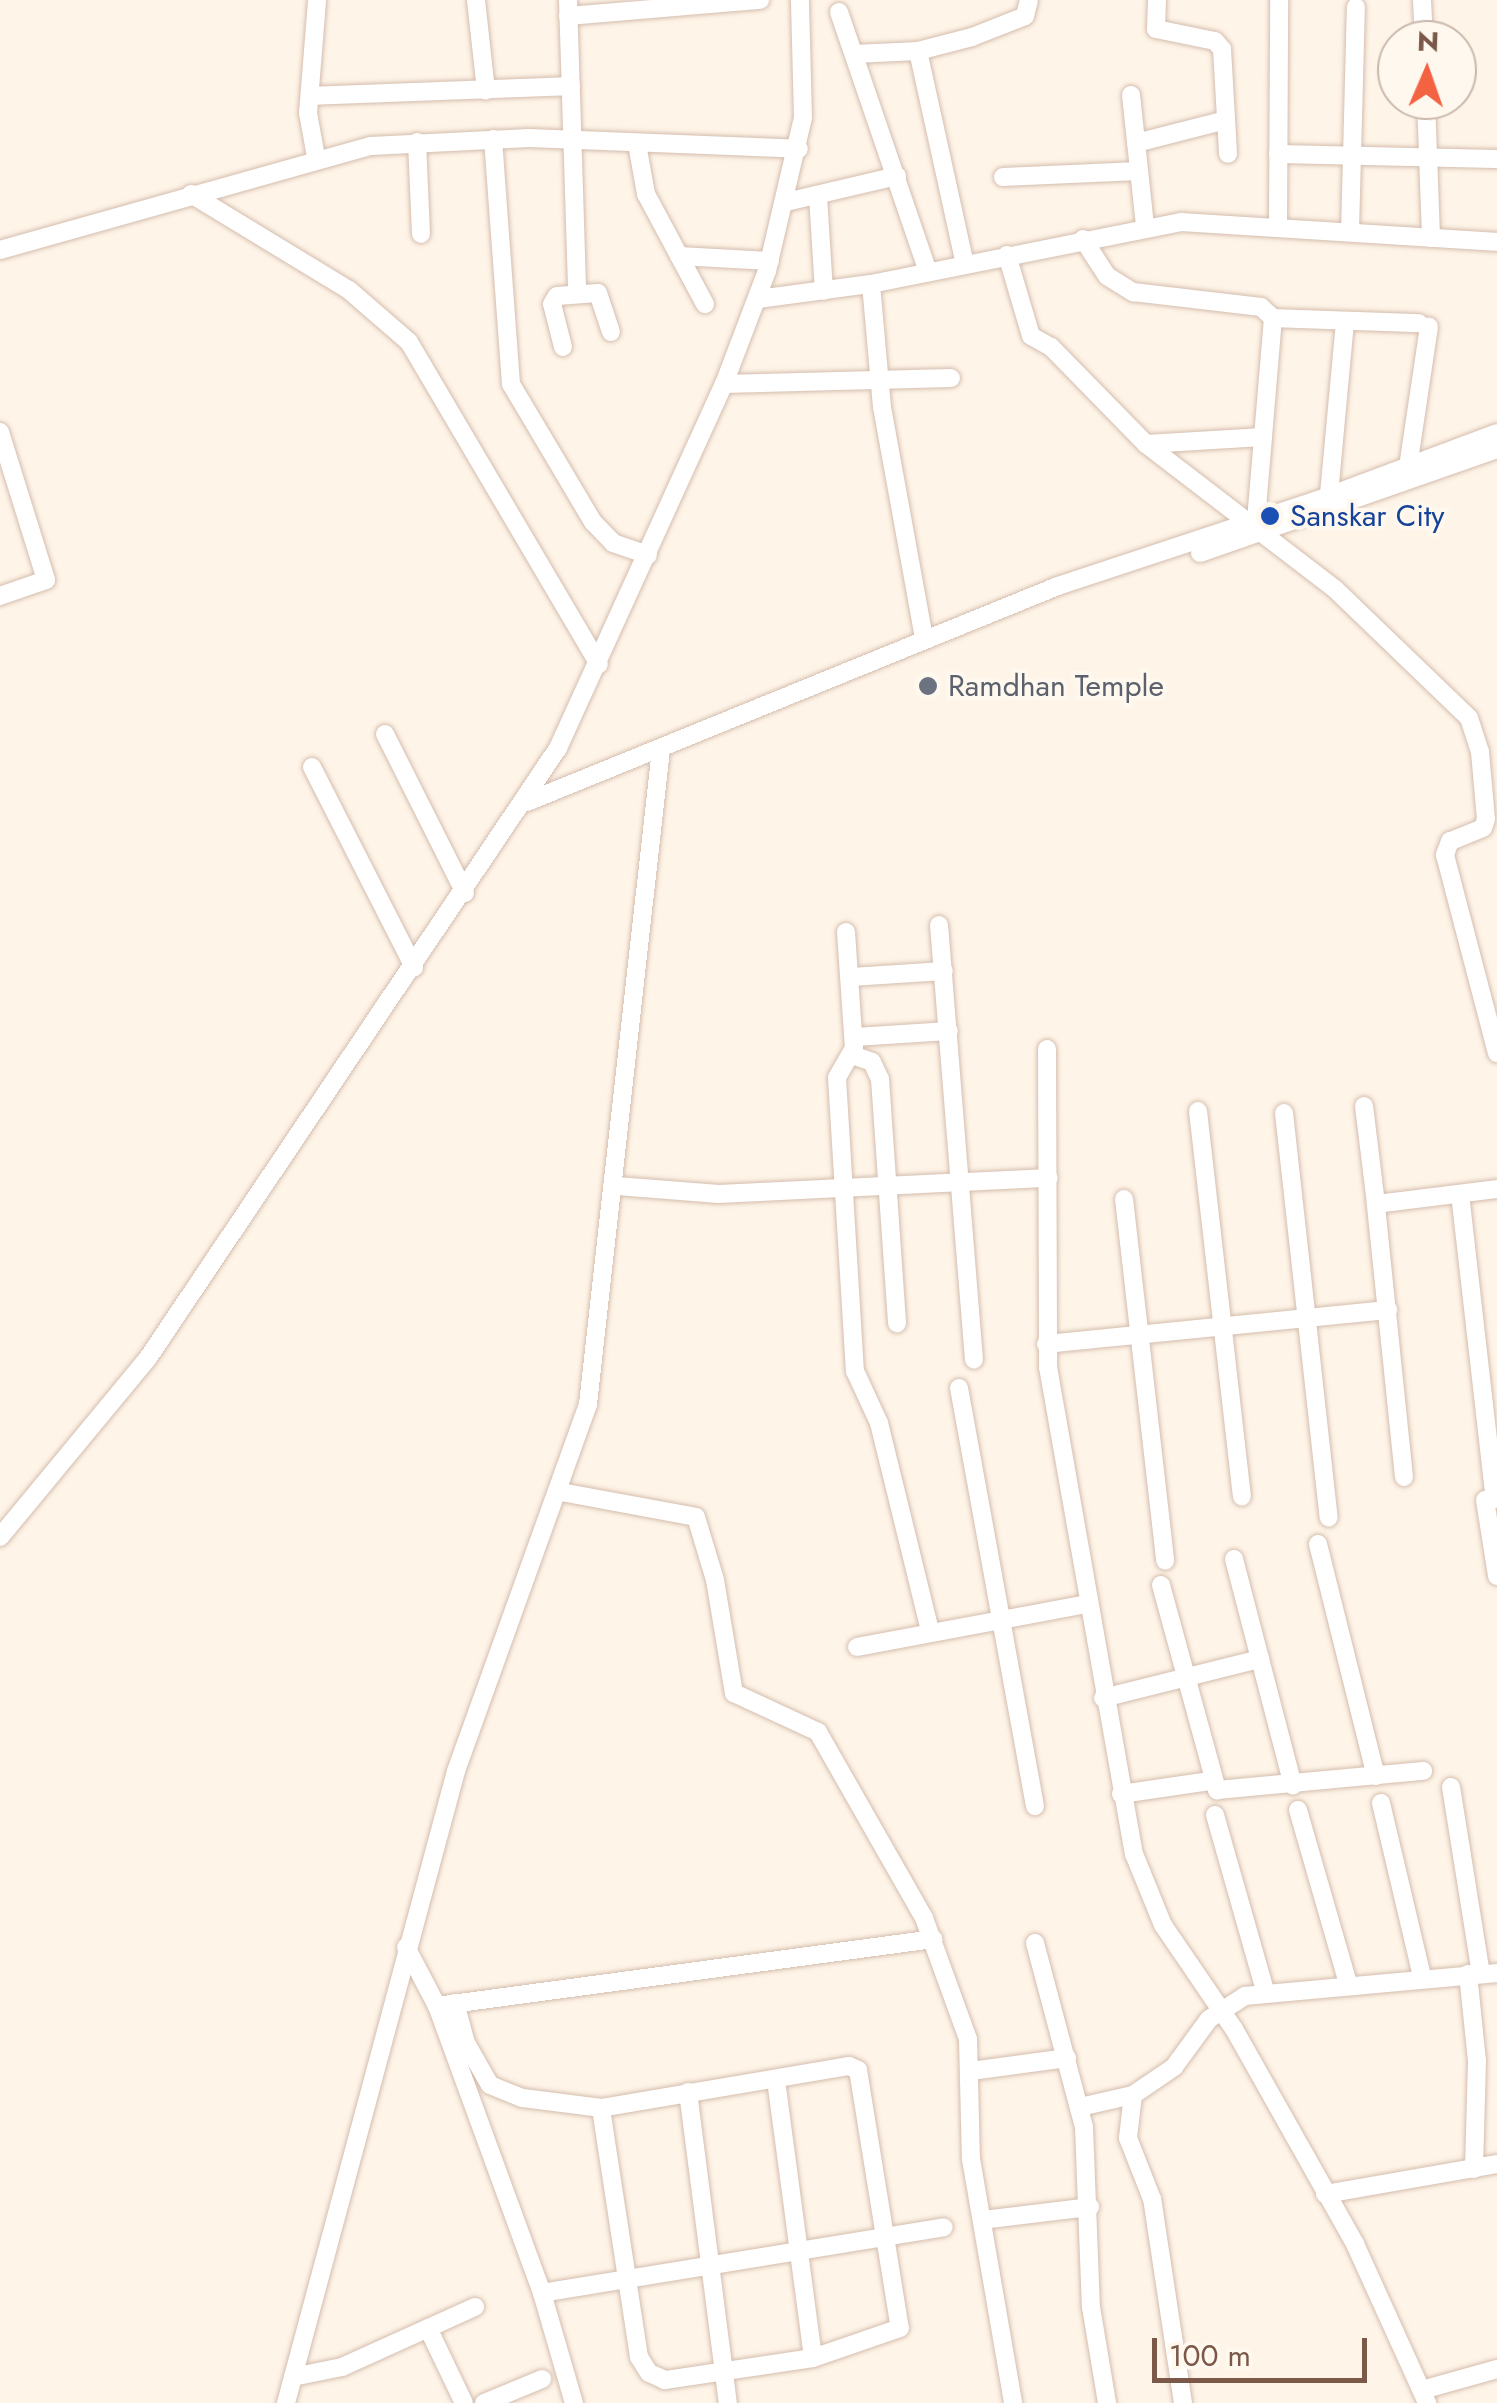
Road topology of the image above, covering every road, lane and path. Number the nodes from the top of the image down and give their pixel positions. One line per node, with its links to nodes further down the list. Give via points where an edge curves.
1 (317, 0): 17 (street)
2 (476, 0): 16 (street)
3 (760, 0): 8 (street)
4 (800, 0): 26 (street)
5 (1029, 0): 13 (street, via 1016,22)
6 (1157, 0): 19 (street, via 1156,29 1215,40 1222,49)
7 (1279, 0): 28 (street)
8 (724, 2): 9 (street)
9 (646, 5): 11 (street)
10 (1356, 7): 30 (street)
11 (568, 8): 15 (street)
12 (839, 12): 14 (street)
13 (918, 51): 14 (street); 50 (street)
14 (854, 54): 34 (street)
15 (570, 86): 16 (street); 22 (street)
16 (486, 90): 17 (street)
17 (310, 96): 29 (street)
18 (1131, 96): 24 (street)
19 (1226, 120): 24 (street); 27 (street)
20 (1427, 120): 32 (street)
21 (494, 139): 22 (street); 23 (street); 72 (street, via 511,384 593,522 614,543)
22 (568, 139): 25 (street); 54 (street)
23 (418, 142): 29 (street); 42 (street)
24 (1136, 143): 33 (street)
25 (637, 144): 26 (street); 48 (street, via 642,182)
26 (799, 149): 38 (street)
27 (1228, 154)
28 (1278, 154): 30 (street); 40 (street)
29 (312, 158): 36 (street)
30 (1352, 158): 32 (street); 41 (street)
31 (1497, 158): 32 (street)
32 (1428, 160): 43 (street)
33 (1140, 170): 35 (street); 39 (street)
34 (896, 176): 37 (street); 51 (street)
35 (1003, 177)
36 (191, 194): 46 (street); 75 (street, via 349,290 409,342)
37 (818, 196): 38 (street); 53 (street)
38 (786, 202): 49 (street)
39 (1146, 227): 40 (street); 44 (street)
40 (1278, 227): 41 (street)
41 (1350, 232): 43 (street)
42 (421, 234)
43 (1431, 238): 45 (street)
44 (1083, 240): 47 (street); 57 (street, via 1107,276 1134,292 1261,307)
45 (1497, 242)
46 (0, 250)
47 (1007, 255): 50 (street); 67 (street, via 1030,336 1052,348)
48 (679, 256): 49 (street); 56 (street)
49 (770, 261): 55 (street)
50 (966, 264): 51 (street)
51 (928, 272): 52 (street)
52 (871, 284): 53 (street); 62 (street)
53 (824, 290): 55 (street)
54 (577, 292): 59 (street, via 601,296); 60 (street, via 552,304)
55 (758, 299): 63 (street)
56 (705, 304)
57 (1273, 318): 58 (street); 66 (street)
58 (1345, 322): 69 (street, via 1424,325); 70 (street)
59 (611, 332)
60 (564, 348)
61 (950, 378): 62 (street)
62 (878, 379): 63 (street); 74 (street)
63 (724, 384): 72 (street)
64 (0, 432): 73 (street, via 46,580)
65 (1497, 433): 69 (street)
66 (1263, 437): 67 (street); 71 (street)
67 (1146, 444): 71 (street)
68 (1497, 450): 70 (street)
69 (1408, 467): 70 (street)
70 (1328, 505): 71 (street)
71 (1255, 526): 74 (street); 78 (street, via 1336,589 1457,702)
72 (648, 555): 75 (street)
73 (0, 596)
74 (924, 639): 77 (street)
75 (598, 664): 80 (street)
76 (385, 734): 81 (street)
77 (661, 750): 80 (street); 96 (street)
78 (1489, 752): 90 (street, via 1483,828 1450,841 1445,855)
79 (312, 768): 84 (street)
80 (526, 802): 81 (street)
81 (465, 893): 84 (street)
82 (939, 926): 85 (street)
83 (846, 932): 86 (street)
84 (414, 968): 116 (street, via 148,1358)
85 (944, 970): 86 (street); 87 (street)
86 (851, 977): 88 (street)
87 (949, 1031): 88 (street); 95 (street)
88 (853, 1046): 97 (street, via 878,1070); 98 (street, via 838,1078)
89 (1047, 1049): 94 (street)
90 (1497, 1053)
91 (1364, 1106): 102 (street)
92 (1198, 1111): 106 (street)
93 (1284, 1113): 104 (street)
94 (1049, 1178): 95 (street); 108 (street)
95 (963, 1182): 97 (street); 109 (street)
96 (617, 1186): 98 (street, via 729,1194); 112 (street, via 588,1404)
97 (888, 1186): 98 (street); 105 (street)
98 (843, 1189): 124 (street, via 855,1371 879,1423)
99 (1497, 1190): 100 (street)
100 (1460, 1194): 102 (street); 114 (street)
101 (1124, 1198): 107 (street)
102 (1376, 1204): 103 (street)
103 (1388, 1310): 104 (street); 111 (street)
104 (1307, 1319): 106 (street); 115 (street)
105 (897, 1323)
106 (1223, 1330): 107 (street); 113 (street)
107 (1141, 1338): 108 (street); 119 (street)
108 (1046, 1344): 122 (street)
109 (974, 1360)
110 (959, 1388): 123 (street)
111 (1404, 1477)
112 (561, 1492): 139 (street, via 696,1516 716,1580 734,1693 818,1732); 141 (street, via 462,1754)
113 (1242, 1497)
114 (1490, 1500): 120 (street)
115 (1329, 1518)
116 (0, 1537)
117 (1318, 1544): 130 (street)
118 (1234, 1559): 126 (street)
119 (1165, 1561)
120 (1497, 1576)
121 (1161, 1585): 127 (street)
122 (1086, 1604): 123 (street); 128 (street)
123 (1002, 1617): 124 (street); 136 (street)
124 (930, 1630): 125 (street)
125 (857, 1647)
126 (1260, 1659): 127 (street); 132 (street)
127 (1186, 1678): 128 (street); 131 (street)
128 (1103, 1698): 134 (street)
129 (1423, 1771): 130 (street)
130 (1376, 1776): 132 (street)
131 (1210, 1781): 132 (street, via 1222,1792); 134 (street)
132 (1293, 1785)
133 (1451, 1787): 142 (street)
134 (1121, 1794): 147 (street, via 1152,1906)
135 (1381, 1802): 143 (street)
136 (1035, 1806)
137 (1298, 1810): 144 (street)
138 (1215, 1815): 145 (street)
139 (934, 1939): 146 (street); 149 (street, via 956,1998)
140 (1035, 1943): 148 (street)
141 (406, 1946): 146 (street); 171 (street)
142 (1482, 1974): 143 (street); 156 (street)
143 (1422, 1977): 144 (street)
144 (1348, 1983): 145 (street)
145 (1265, 1990): 147 (street)
146 (446, 2004): 154 (street, via 490,2086 523,2098); 165 (street)
147 (1222, 2009): 152 (street, via 1174,2068); 157 (street)
148 (1067, 2058): 149 (street); 153 (street)
149 (971, 2070): 159 (street, via 969,2134)
150 (776, 2080): 151 (street); 161 (street, via 849,2066 858,2070); 162 (street)
151 (688, 2092): 154 (street); 163 (street)
152 (1133, 2095): 153 (street); 181 (street, via 1128,2138 1152,2199)
153 (1080, 2107): 158 (street)
154 (601, 2108): 164 (street)
155 (1497, 2164): 156 (street)
156 (1474, 2169): 157 (street)
157 (1325, 2194): 173 (street)
158 (1090, 2207): 159 (street); 180 (street, via 1091,2308)
159 (982, 2220): 179 (street)
160 (944, 2227): 161 (street)
161 (884, 2232): 162 (street); 168 (street, via 900,2328)
162 (797, 2248): 163 (street); 168 (street)
163 (710, 2264): 164 (street); 170 (street)
164 (628, 2278): 165 (street); 170 (street, via 648,2373 665,2380)
165 (542, 2293): 177 (street)
166 (474, 2307): 167 (street)
167 (428, 2328): 171 (street, via 328,2372); 175 (street)
168 (813, 2358): 170 (street)
169 (1497, 2369): 173 (street)
170 (724, 2374): 178 (street)
171 (294, 2376): 174 (street)
172 (542, 2379): 176 (street)
173 (1424, 2397)
174 (286, 2403)
175 (464, 2403)
176 (484, 2403)
177 (574, 2403)
178 (728, 2403)
179 (1014, 2403)
180 (1106, 2403)
181 (1183, 2403)

